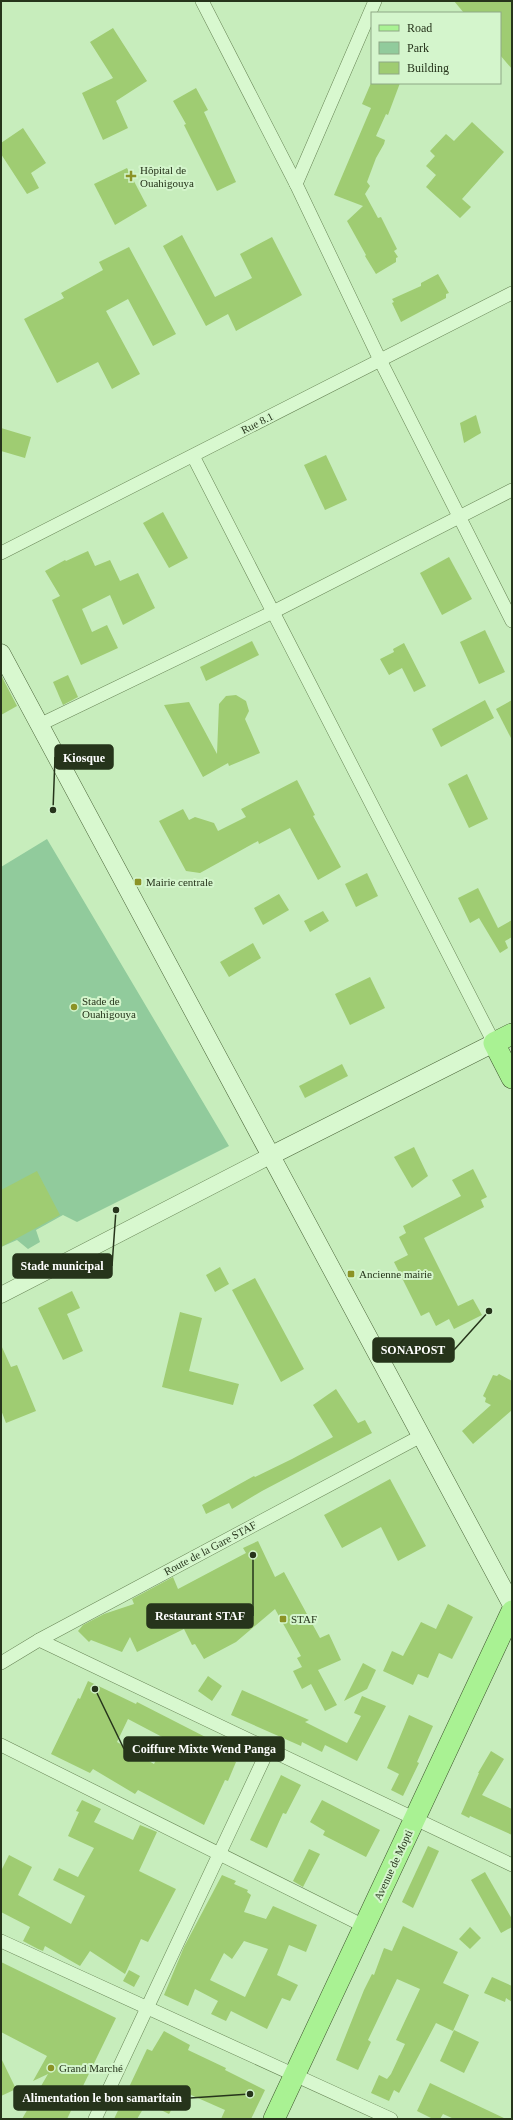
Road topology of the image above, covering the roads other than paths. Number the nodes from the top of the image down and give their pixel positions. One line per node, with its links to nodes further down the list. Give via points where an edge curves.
1 (202, 1): 3 (street)
2 (375, 1): 3 (street)
3 (296, 184): 5 (street)
4 (512, 293): 5 (street, Rue 8.1)
5 (380, 360): 6 (street, Rue 8.1); 8 (street)
6 (193, 456): 9 (street, Rue 8.1); 10 (street)
7 (512, 490): 8 (street)
8 (460, 518): 10 (street); 11 (street)
9 (1, 553)
10 (273, 612): 13 (street); 14 (street)
11 (512, 620)
12 (1, 653): 13 (main road)
13 (39, 725): 16 (main road)
14 (503, 1038): 15 (main road); 16 (main road)
15 (512, 1078)
16 (270, 1156): 17 (street); 18 (main road)
17 (1, 1294)
18 (421, 1436): 19 (main road); 21 (street, Route de la Gare STAF)
19 (512, 1605)
20 (512, 1611): 25 (main road, Avenue de Mopti)
21 (39, 1640): 22 (street, Route de la Gare STAF); 24 (street)
22 (1, 1663)
23 (1, 1745): 26 (street)
24 (268, 1750): 25 (street); 26 (street)
25 (415, 1819): 27 (street); 28 (main road, Avenue de Mopti)
26 (219, 1854): 28 (street); 30 (street)
27 (512, 1865)
28 (364, 1926): 31 (main road, Avenue de Mopti)
29 (1, 1941): 30 (street)
30 (148, 2007): 31 (street); 32 (street)
31 (294, 2075): 33 (main road, Avenue de Mopti); 34 (street)
32 (95, 2119)
33 (274, 2119)
34 (391, 2119)

